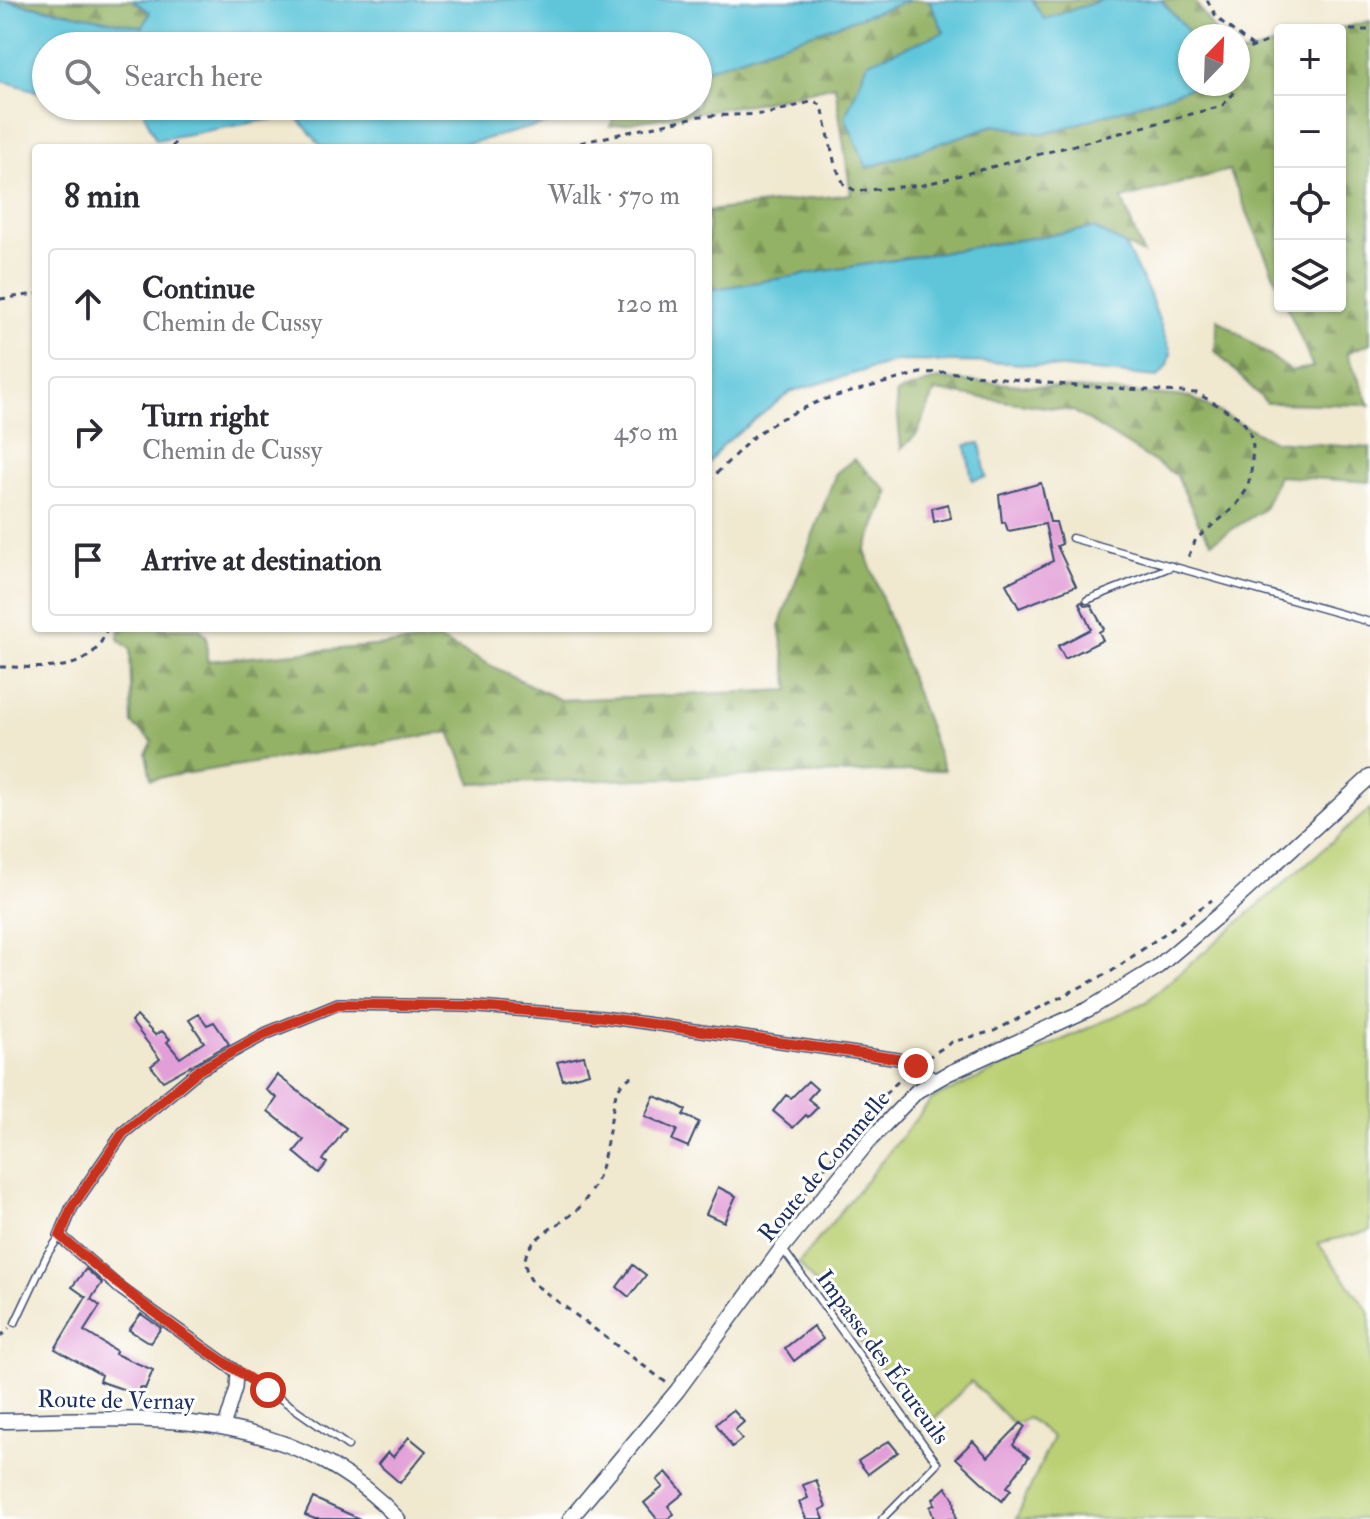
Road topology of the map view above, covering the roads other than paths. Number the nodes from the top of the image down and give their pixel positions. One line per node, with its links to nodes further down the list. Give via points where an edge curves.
1 (1072, 538): 2 (lane)
2 (1173, 566): 3 (lane); 4 (lane)
3 (1087, 600)
4 (1370, 622)
5 (1370, 777): 6 (street, Route de Commelle, via 1156,968 1089,1009)
6 (935, 1080): 7 (street, via 899,1059 603,1017 466,1006 338,1004 267,1033 199,1070 123,1133 72,1207); 8 (street, Route de Commelle, via 891,1116)
7 (60, 1236): 9 (lane); 10 (street, via 121,1289)
8 (782, 1248): 15 (street, Route de Commelle, via 677,1391); 16 (lane, Impasse des Écureuils, via 937,1463)
9 (15, 1323)
10 (237, 1372): 12 (street); 13 (lane)
11 (0, 1421): 12 (street, Route de Vernay, via 170,1420)
12 (224, 1427): 14 (street, Route de Vernay, via 301,1450 338,1470)
13 (348, 1446)
14 (398, 1519)
15 (570, 1519)
16 (882, 1519)

